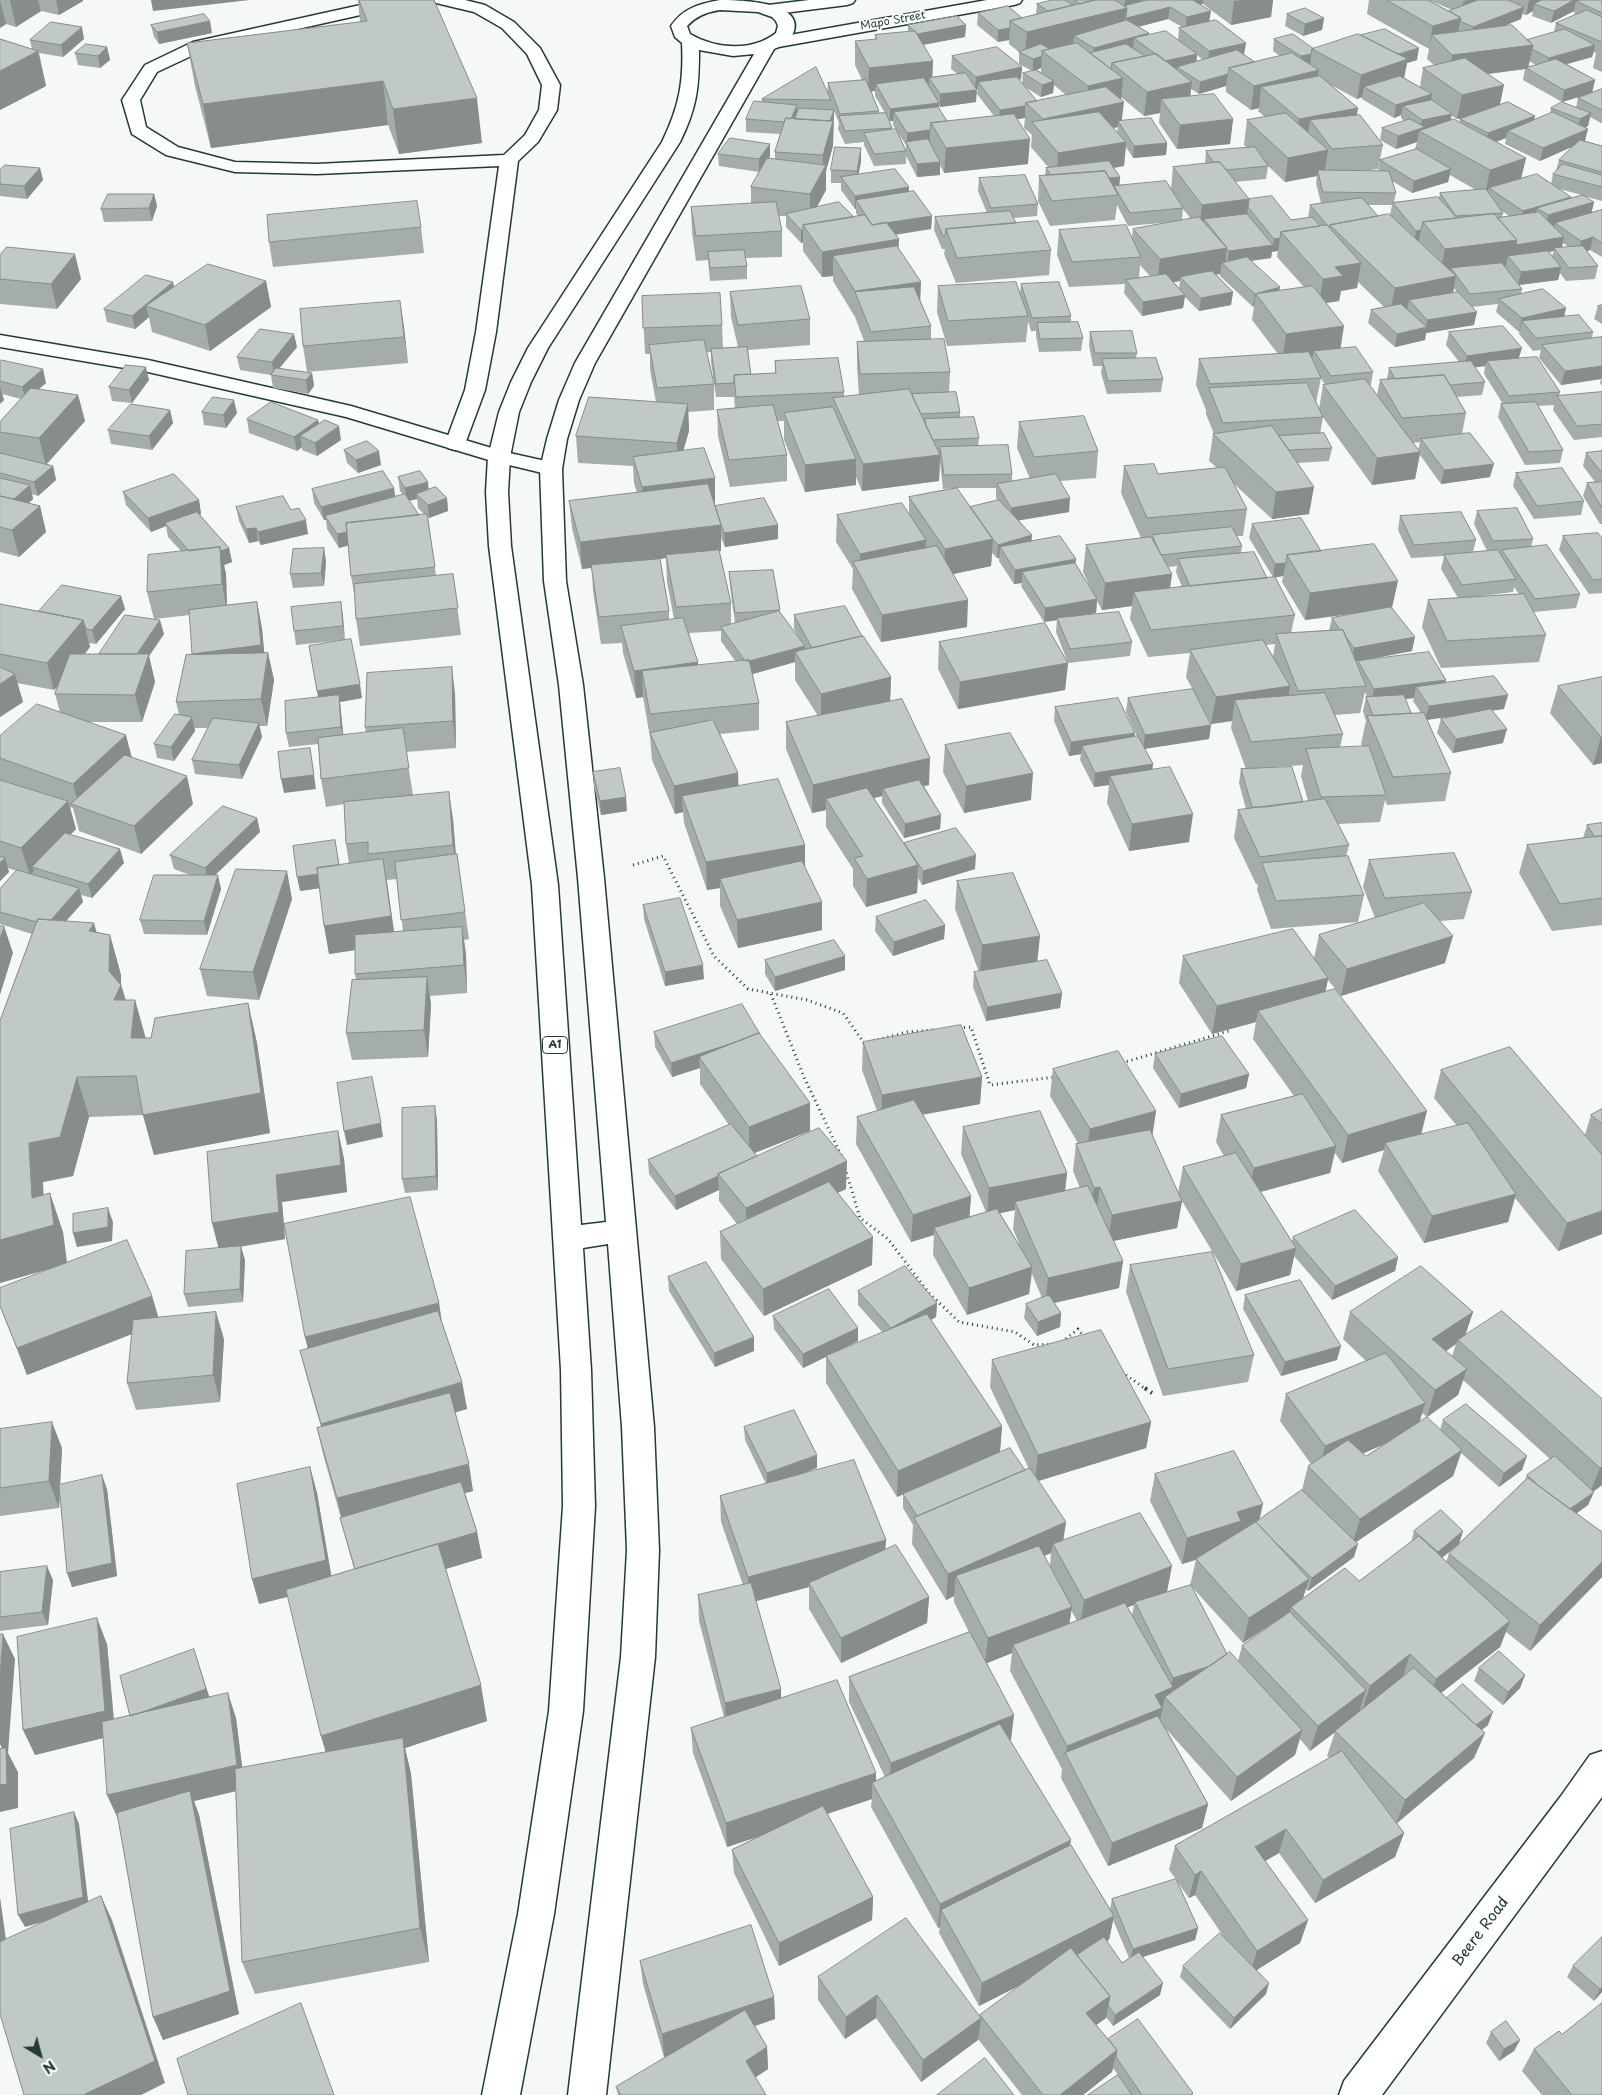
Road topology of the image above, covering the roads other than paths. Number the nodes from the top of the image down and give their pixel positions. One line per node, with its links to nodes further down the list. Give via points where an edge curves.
1 (404, 0): 9 (main road, via 199,46 175,57 152,69 131,100 138,130 172,151 235,167 317,169)
2 (442, 0): 9 (main road, via 479,8 508,25 534,52 551,85 548,110 532,138)
3 (847, 0): 5 (main road)
4 (1014, 0): 8 (main road, Mapo Street)
5 (760, 6): 6 (main road); 8 (main road, via 786,22 782,37)
6 (687, 8): 7 (main road, via 679,26 683,37)
7 (690, 42): 8 (main road, Mapo Street, via 702,47 736,51); 12 (main road, A1, via 691,92 685,113 671,142 538,348 509,412)
8 (770, 44): 13 (main road, via 585,363 568,400)
9 (508, 160): 11 (main road, via 476,390)
10 (0, 341): 11 (main road, via 148,366 351,412)
11 (455, 444): 12 (main road)
12 (499, 457): 13 (main road); 15 (main road, A1, via 500,546 545,885)
13 (551, 469): 14 (main road, via 555,581 570,685 590,878)
14 (620, 1231): 15 (main road); 18 (main road, via 638,1427 643,1550 638,1657)
15 (567, 1239): 17 (main road, A1, via 576,1370 579,1506 566,1711 536,1914)
16 (1602, 1767): 19 (main road, Beere Road)
17 (501, 2095)
18 (587, 2095)
19 (1358, 2095)

